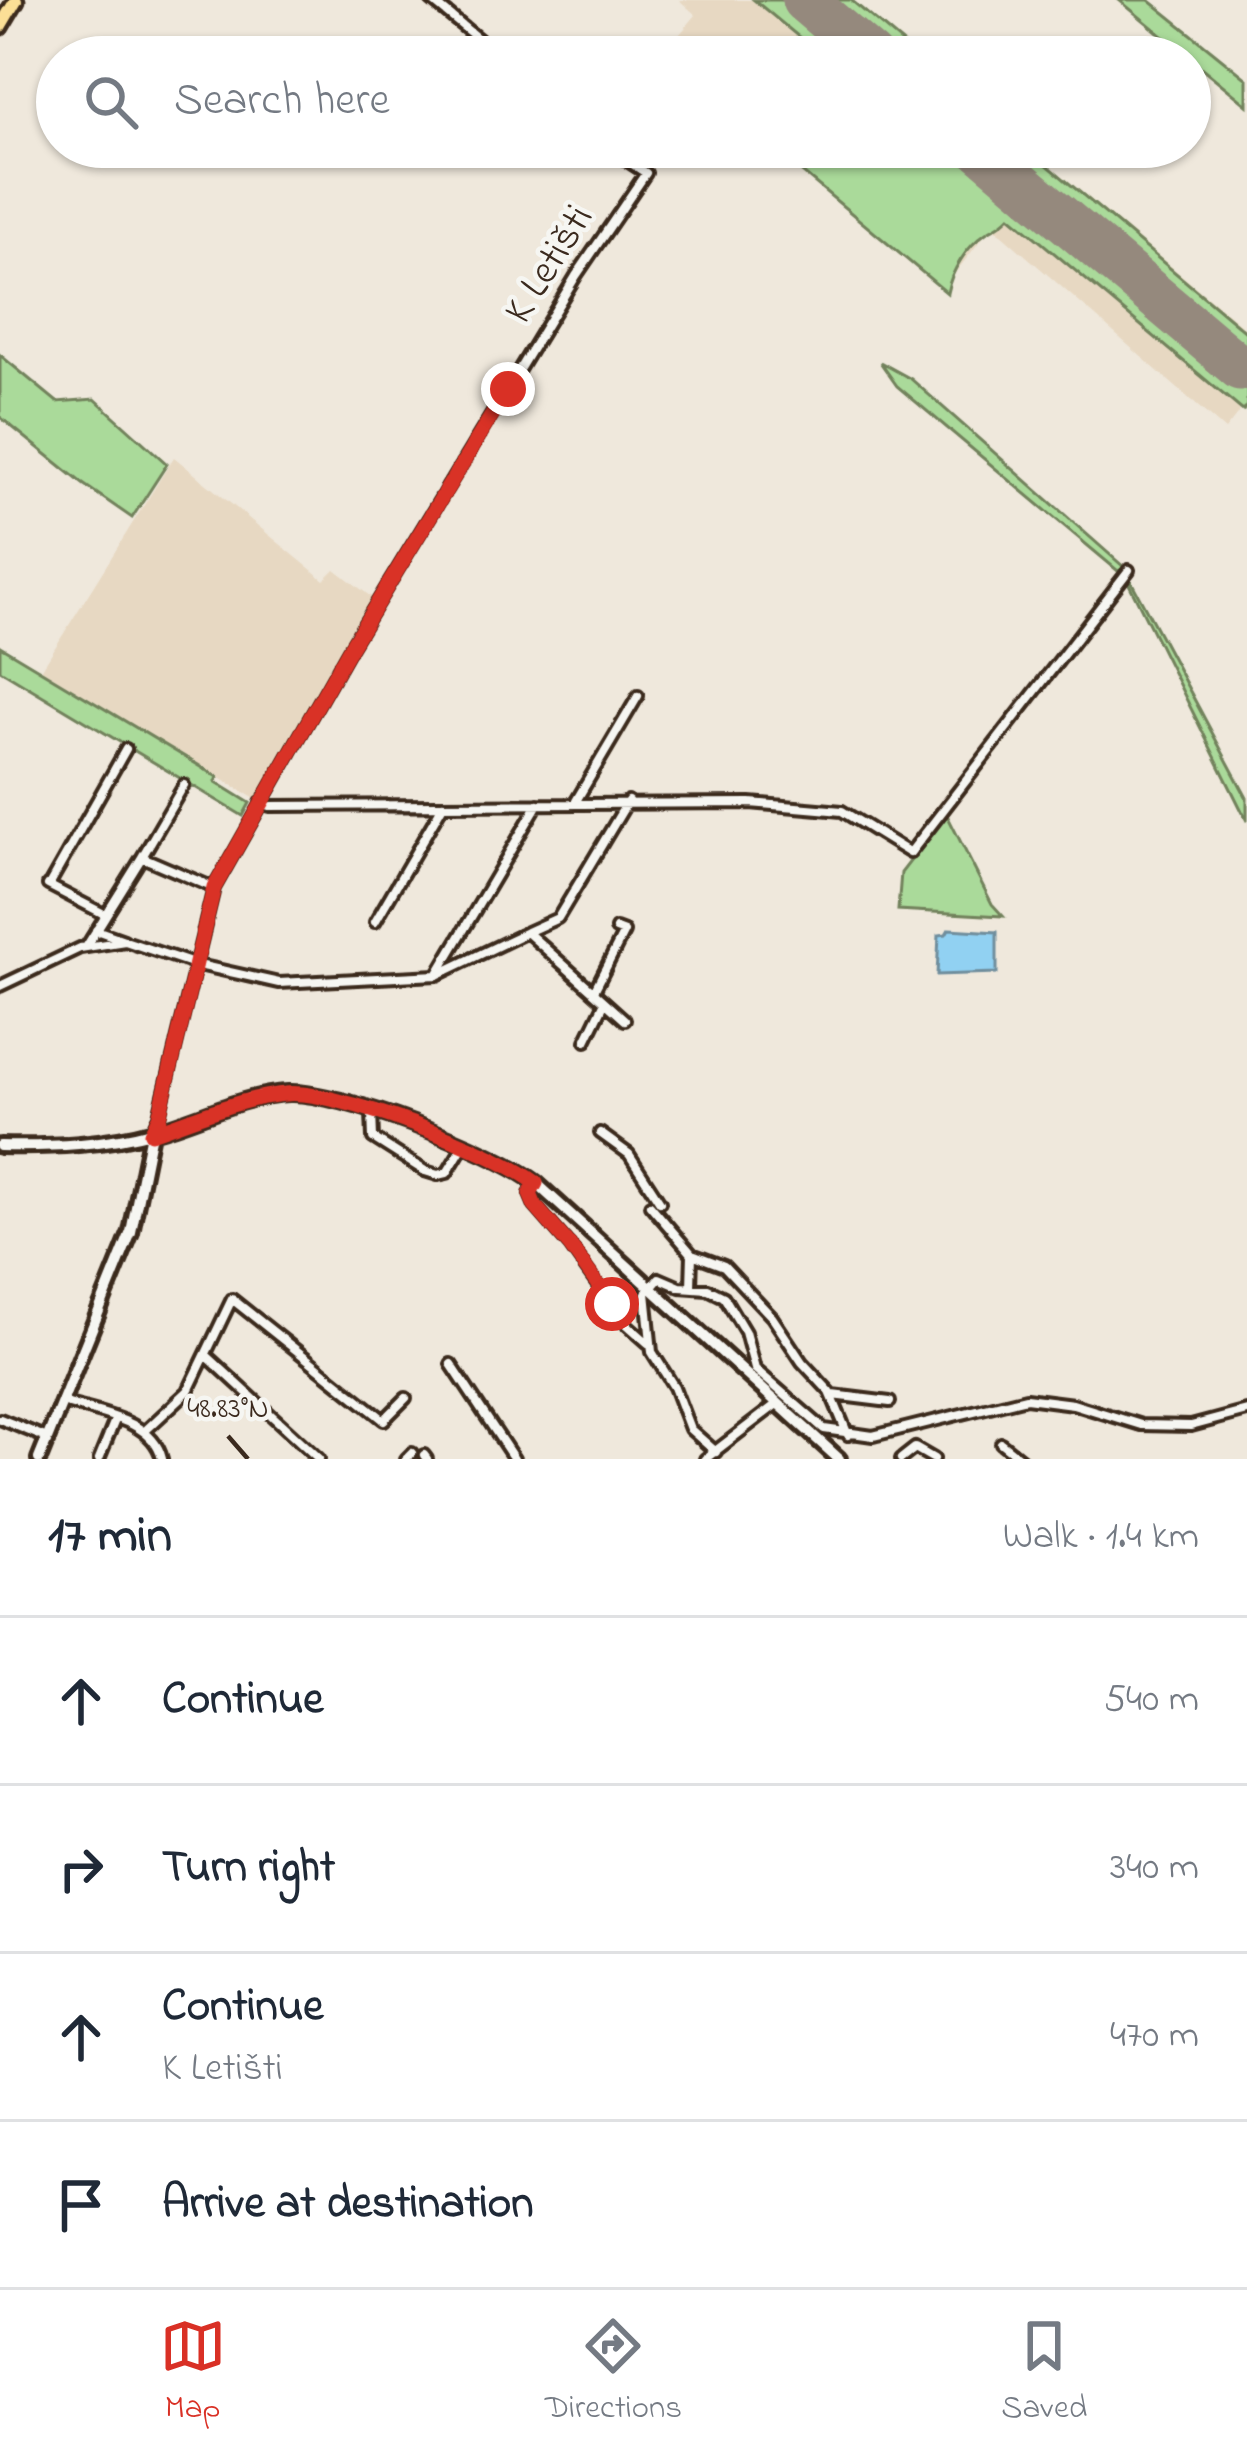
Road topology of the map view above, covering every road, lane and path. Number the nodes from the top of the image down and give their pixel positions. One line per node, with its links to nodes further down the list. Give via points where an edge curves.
1 (16, 0): 3 (main road)
2 (431, 0): 4 (street)
3 (0, 26)
4 (475, 36)
5 (638, 168): 13 (street, K Letišti, via 646,173)
6 (1129, 570): 10 (street, via 910,853 842,811)
7 (638, 696): 12 (street)
8 (126, 749): 17 (street, via 46,884)
9 (184, 784): 15 (street)
10 (628, 801): 12 (street); 21 (street, via 558,918)
11 (539, 802): 12 (street); 14 (street); 25 (street)
12 (575, 802)
13 (260, 803): 14 (street); 16 (street)
14 (444, 804): 18 (street)
15 (142, 857): 16 (street); 17 (street)
16 (214, 888): 24 (street)
17 (106, 915): 20 (street)
18 (375, 922)
19 (616, 929): 27 (street, via 624,932)
20 (96, 930): 22 (street); 23 (street)
21 (527, 932): 25 (street); 27 (street)
22 (125, 940): 23 (street); 24 (street)
23 (86, 947): 26 (street)
24 (194, 964): 25 (street, via 279,983); 32 (street)
25 (437, 975)
26 (0, 986)
27 (594, 991): 28 (street)
28 (604, 1001): 29 (street); 30 (street)
29 (625, 1019)
30 (586, 1041)
31 (372, 1113): 32 (main road, via 288,1093); 34 (main road); 34 (street, via 373,1138 433,1174 447,1173)
32 (151, 1133): 35 (main road); 46 (main road, via 131,1232)
33 (600, 1133): 37 (street, via 628,1154)
34 (465, 1144): 36 (main road)
35 (0, 1146)
36 (536, 1183): 38 (main road); 40 (street, via 535,1206 622,1321)
37 (692, 1255): 39 (street); 44 (street, via 724,1266)
38 (648, 1286): 39 (street, via 658,1278); 40 (street); 43 (main road)
39 (691, 1287): 43 (street, via 724,1298 745,1332)
40 (650, 1344): 56 (street, via 690,1429)
41 (207, 1356): 45 (street, via 232,1299 384,1420); 52 (street, via 188,1391); 60 (street)
42 (451, 1364): 61 (street)
43 (751, 1372): 48 (main road); 53 (street, via 824,1429)
44 (832, 1395): 47 (street); 53 (street)
45 (406, 1398)
46 (62, 1402): 51 (street); 54 (main road)
47 (890, 1402)
48 (778, 1403): 56 (street); 63 (main road)
49 (1247, 1411): 53 (street, via 1191,1426 1141,1425 1026,1398)
50 (0, 1419): 54 (street)
51 (115, 1420): 52 (street); 58 (street)
52 (146, 1430): 59 (street)
53 (848, 1435)
54 (47, 1438): 57 (main road)
55 (1001, 1443): 66 (street)
56 (716, 1452): 62 (street)
57 (39, 1459)
58 (99, 1459)
59 (162, 1459)
60 (320, 1459)
61 (514, 1459)
62 (705, 1459)
63 (839, 1459)
64 (901, 1459): 65 (street, via 915,1448)
65 (934, 1459)
66 (1021, 1459)

